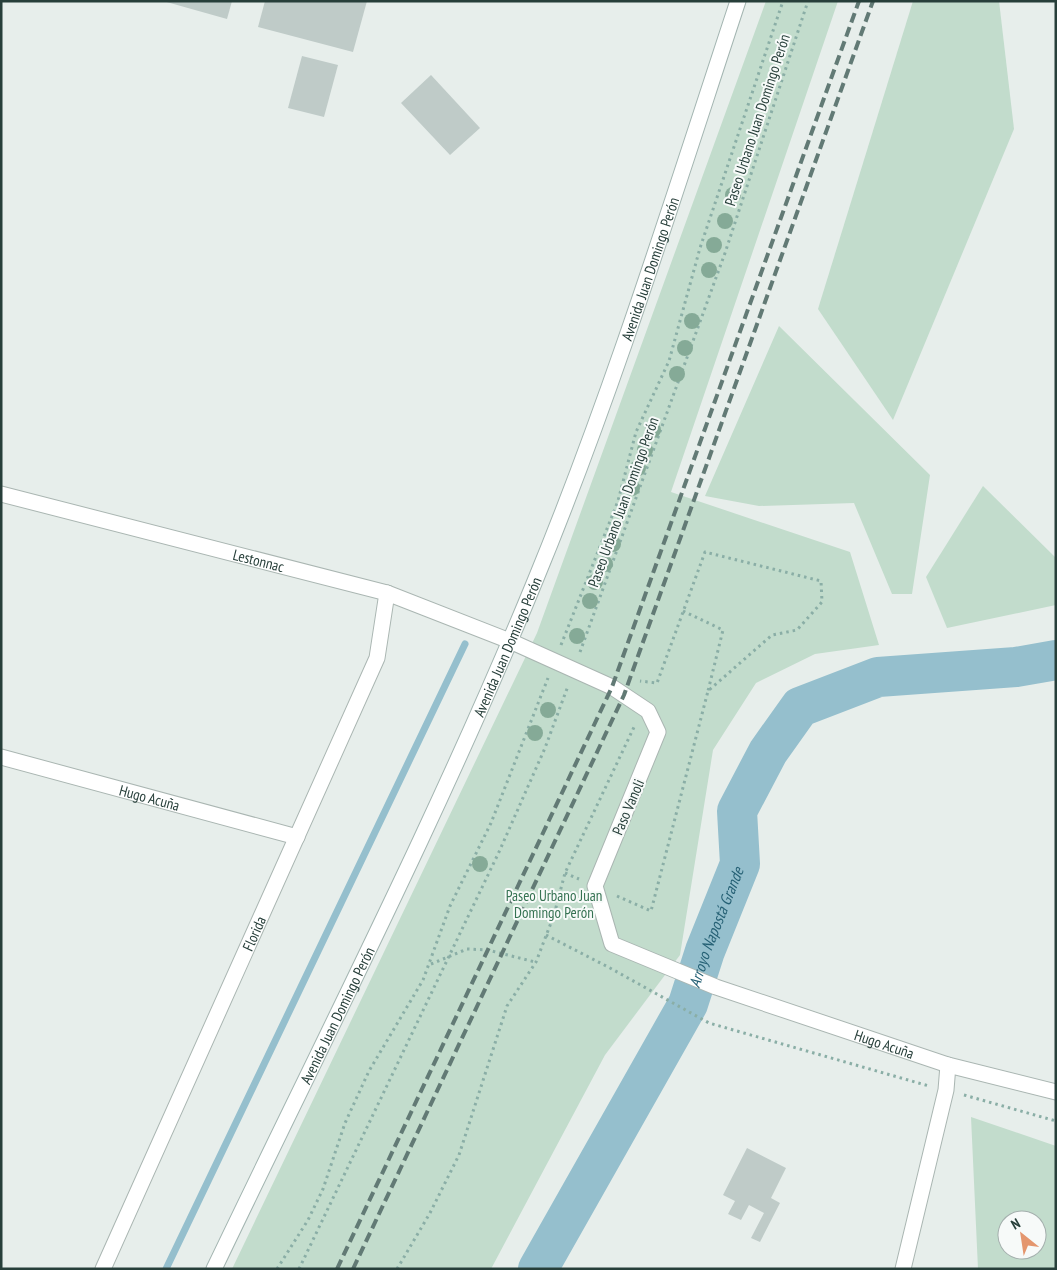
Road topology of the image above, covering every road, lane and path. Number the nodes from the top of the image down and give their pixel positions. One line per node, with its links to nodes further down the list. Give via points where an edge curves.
1 (738, 1): 6 (street, Avenida Juan Domingo Perón, via 628,332)
2 (808, 1): 7 (path, Paseo Urbano Juan Domingo Perón, via 719,270)
3 (1, 494): 4 (street, Lestonnac)
4 (387, 593): 6 (street, Lestonnac); 12 (street, Florida, via 377,658)
5 (683, 611): 8 (path, via 657,683); 9 (path, via 723,630); 9 (path, via 705,552 821,581 822,602 797,630 772,636)
6 (510, 641): 7 (street, Paso Vanoli); 24 (street, Avenida Juan Domingo Perón, via 453,772)
7 (574, 670): 14 (street, Paso Vanoli, via 612,688 648,711 658,732); 16 (path, Paseo Urbano Juan Domingo Perón, via 523,801)
8 (636, 679)
9 (708, 691): 14 (path, via 651,911)
10 (638, 719): 13 (path)
11 (1, 758): 12 (street, Hugo Acuña)
12 (297, 837): 23 (street, Florida)
13 (565, 873): 14 (path); 15 (path)
14 (595, 886): 19 (street, Hugo Acuña, via 612,944 716,987)
15 (546, 935): 17 (path); 20 (path, via 709,1024)
16 (450, 956): 17 (path, via 468,949 488,950); 18 (path); 25 (path, Paseo Urbano Juan Domingo Perón)
17 (536, 962): 26 (path, via 506,1006 459,1155 430,1214)
18 (430, 964)
19 (948, 1065): 20 (street); 21 (street, Hugo Acuña)
20 (946, 1090): 22 (path); 27 (street)
21 (1056, 1092)
22 (1056, 1121)
23 (103, 1269)
24 (214, 1269)
25 (299, 1269)
26 (397, 1269)
27 (903, 1269)

